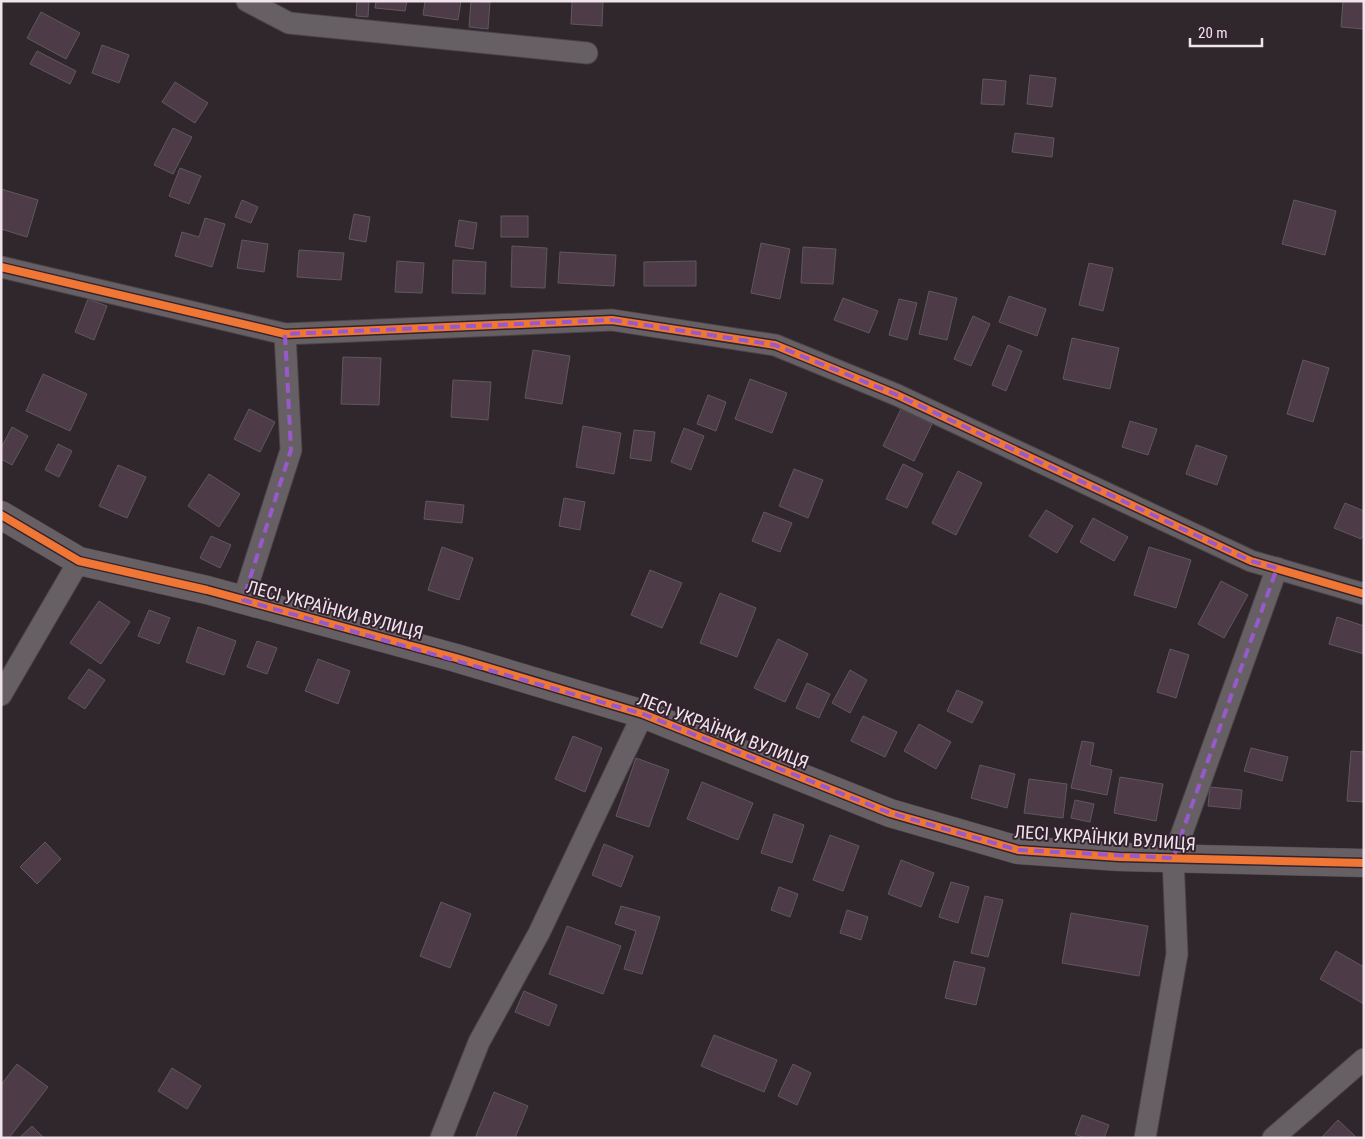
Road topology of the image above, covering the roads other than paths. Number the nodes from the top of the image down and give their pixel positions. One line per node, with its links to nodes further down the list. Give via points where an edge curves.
1 (247, 1): 2 (street, via 289,22)
2 (587, 53)
3 (1, 267): 4 (street)
4 (285, 334): 7 (street, via 612,320 775,345 897,395 1251,561); 9 (street, via 291,450)
5 (1, 515): 6 (street, ЛЕСІ УКРАЇНКИ ВУЛИЦЯ)
6 (79, 561): 9 (street, ЛЕСІ УКРАЇНКИ ВУЛИЦЯ); 10 (street)
7 (1276, 568): 8 (street); 12 (street)
8 (1364, 594)
9 (243, 600): 11 (street, ЛЕСІ УКРАЇНКИ ВУЛИЦЯ, via 456,658)
10 (1, 695)
11 (643, 714): 12 (street, ЛЕСІ УКРАЇНКИ ВУЛИЦЯ, via 890,813 1018,850); 15 (street, via 539,933 479,1042)
12 (1173, 858): 13 (street, ЛЕСІ УКРАЇНКИ ВУЛИЦЯ); 16 (street, via 1177,954)
13 (1364, 863)
14 (1364, 1059): 17 (street)
15 (441, 1138)
16 (1145, 1138)
17 (1273, 1138)

